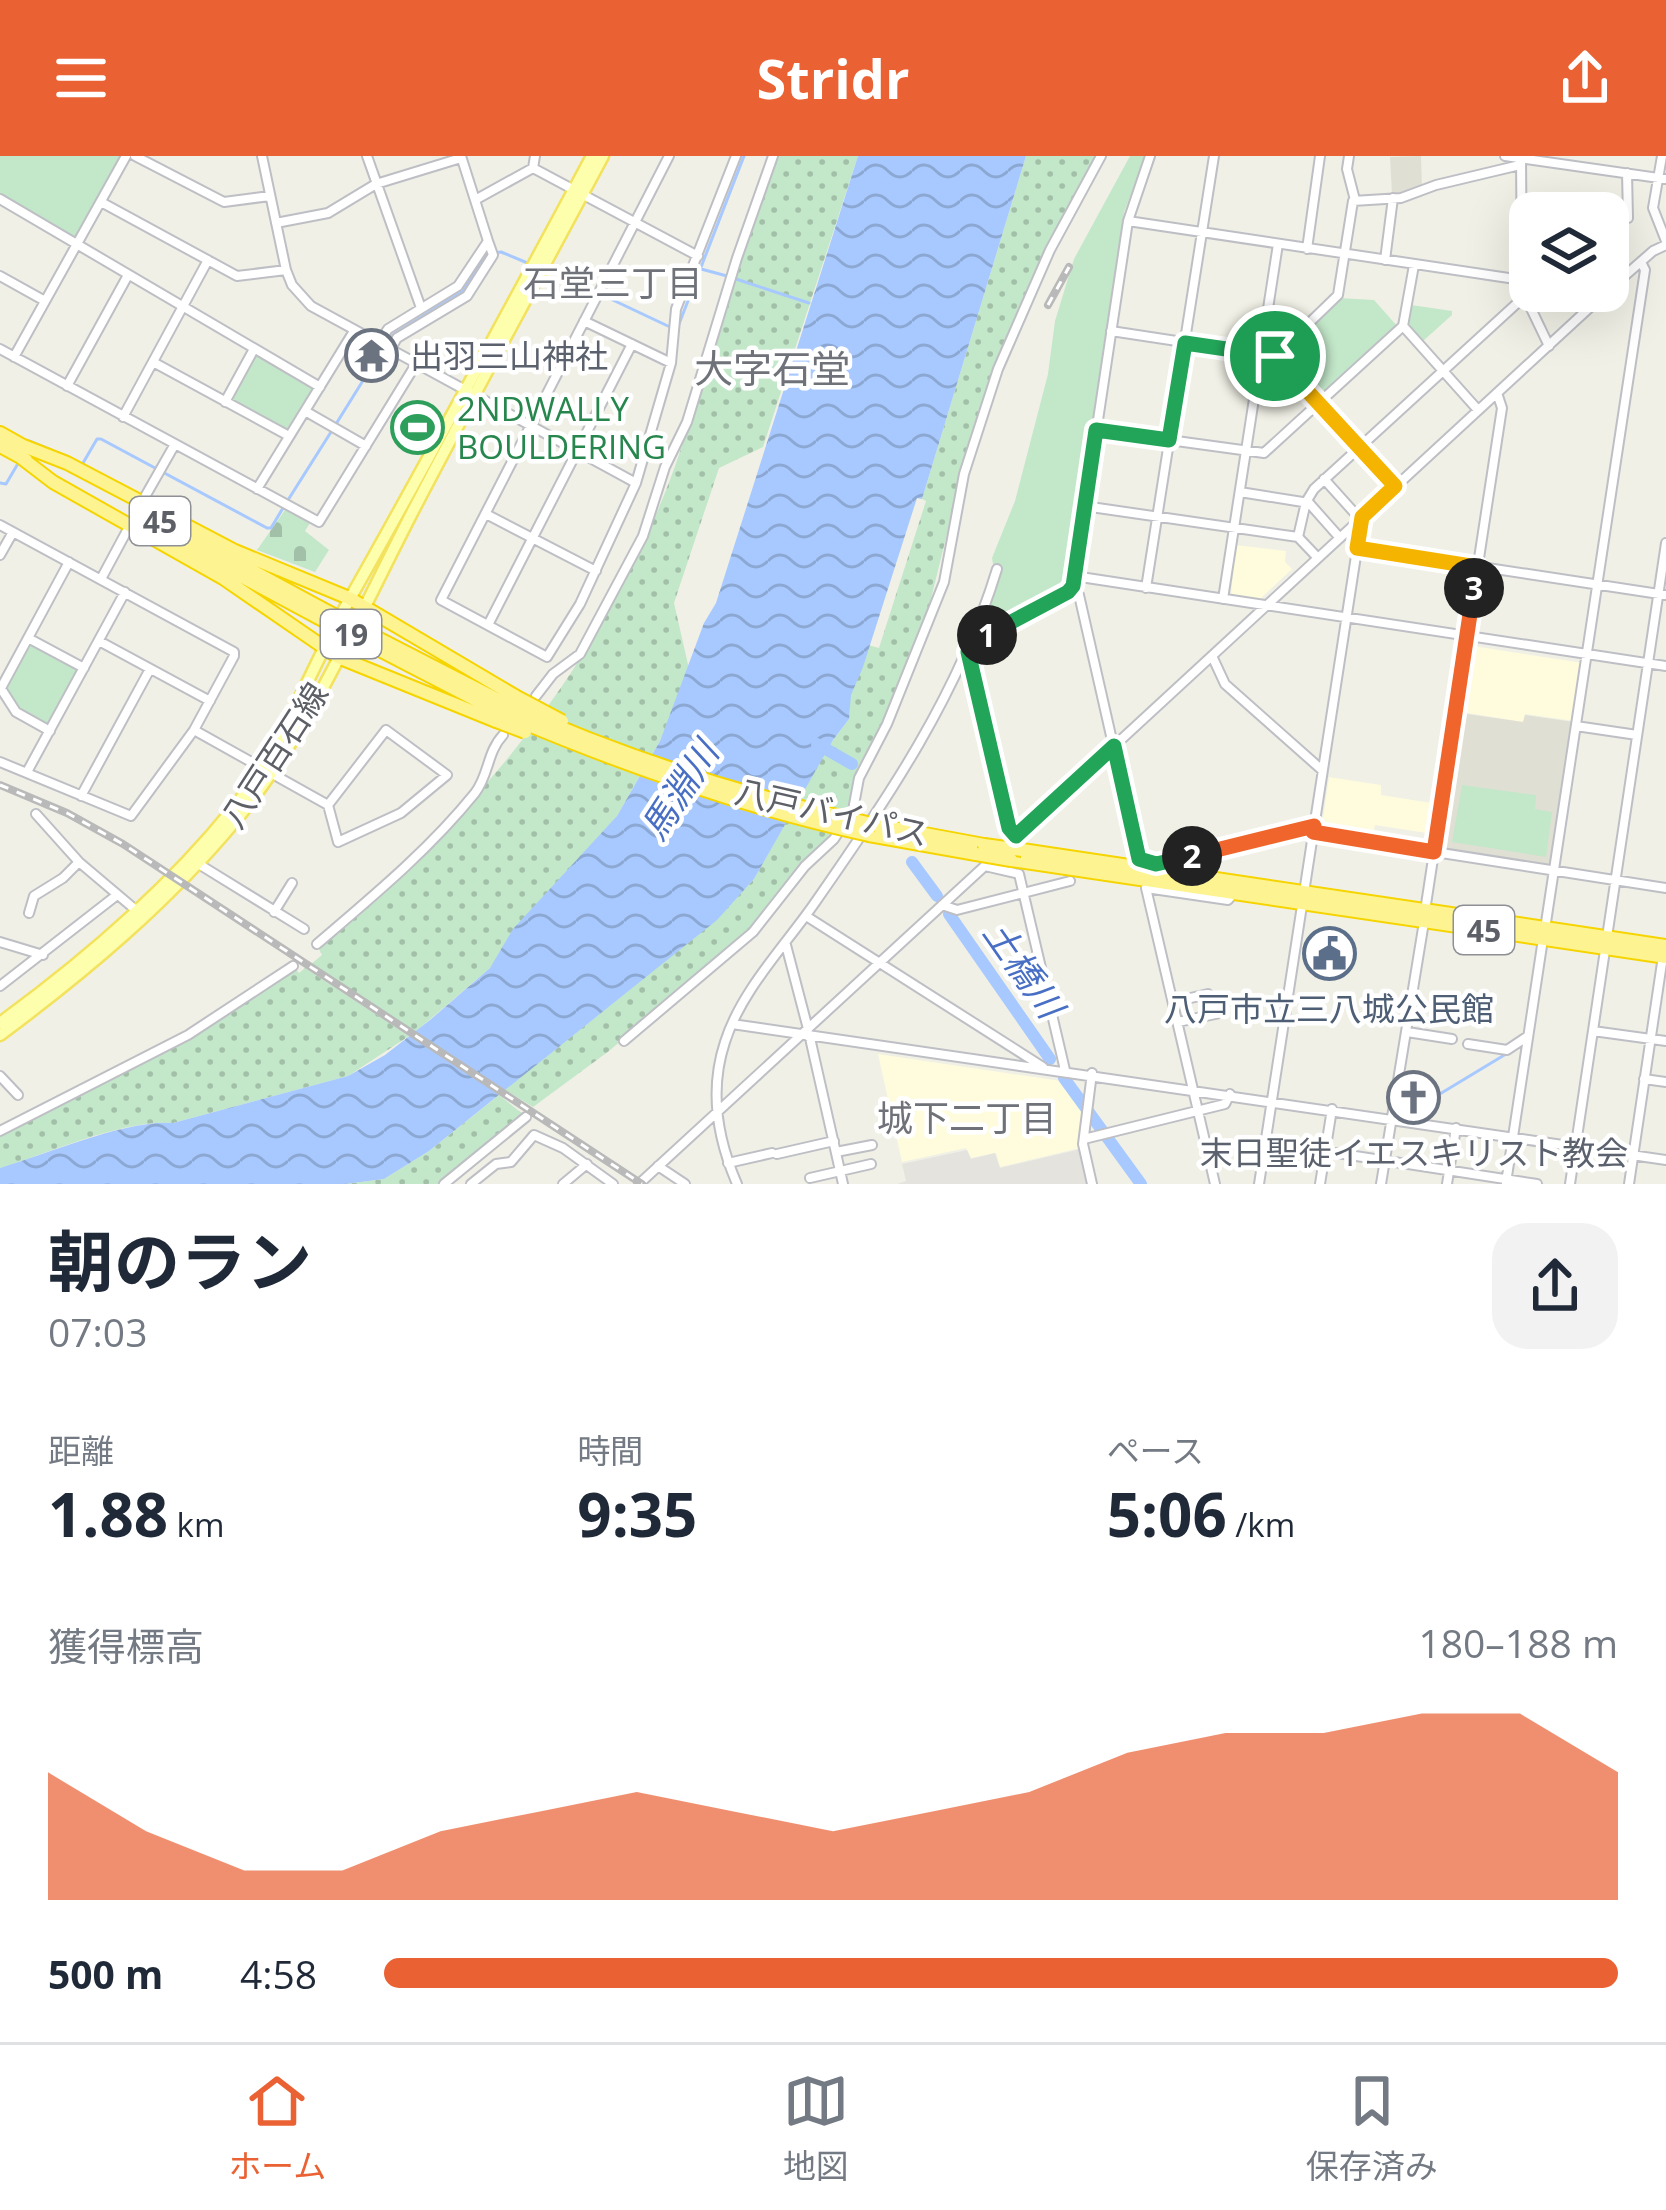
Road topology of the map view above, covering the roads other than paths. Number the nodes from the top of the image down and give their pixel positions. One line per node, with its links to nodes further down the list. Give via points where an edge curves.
1 (126, 156): 32 (street)
2 (135, 156): 27 (street, via 224,202)
3 (262, 156): 27 (street)
4 (367, 156): 23 (street)
5 (535, 156): 20 (street)
6 (592, 156): 24 (main road, 八戸百石線 / 19)
7 (603, 156): 24 (main road, 八戸百石線 / 19)
8 (669, 156): 34 (street)
9 (736, 156): 43 (street)
10 (773, 156): 148 (street, via 644,536 580,654)
11 (1101, 156): 210 (street, via 998,369 943,570 853,810 753,932)
12 (1150, 156): 33 (street)
13 (1214, 156): 36 (street)
14 (1320, 156): 41 (street)
15 (1348, 156): 31 (street)
16 (1505, 156): 19 (street)
17 (1662, 156): 22 (street)
18 (461, 157): 23 (street); 30 (street)
19 (1521, 162): 21 (street); 25 (street); 28 (street)
20 (533, 168): 24 (street); 30 (street)
21 (1627, 173): 22 (street); 26 (street)
22 (1662, 178): 38 (street, via 1653,208)
23 (376, 184): 35 (street, via 328,213); 55 (street)
24 (578, 192): 34 (street); 79 (main road, 八戸百石線 / 19)
25 (1523, 192)
26 (1627, 192)
27 (270, 196): 35 (street)
28 (1393, 198): 31 (street); 45 (street)
29 (0, 199): 40 (street)
30 (475, 200): 37 (street)
31 (1355, 200): 42 (street)
32 (101, 202): 40 (street); 44 (street)
33 (1128, 221): 36 (street); 62 (street)
34 (635, 222): 43 (street); 59 (street)
35 (276, 223): 48 (street)
36 (1202, 232): 39 (street); 63 (street)
37 (488, 241): 55 (street, via 458,286); 69 (street, via 493,255 467,296)
38 (1666, 243): 46 (street)
39 (1278, 244): 41 (street); 70 (street)
40 (76, 247): 51 (street); 53 (street)
41 (1307, 248): 42 (street)
42 (1344, 254): 45 (street); 71 (street, via 1338,295)
43 (698, 256): 74 (street, via 676,309)
44 (208, 260): 48 (street, via 238,276); 54 (street)
45 (1385, 260): 47 (street)
46 (1641, 262): 49 (street); 126 (street)
47 (1414, 265): 52 (street); 60 (street)
48 (286, 270): 61 (street, via 310,306)
49 (1629, 271)
50 (0, 276): 53 (street)
51 (127, 276): 54 (street); 77 (street)
52 (1509, 278)
53 (45, 301): 72 (street)
54 (182, 308): 68 (street); 73 (street)
55 (421, 308): 64 (street)
56 (1509, 310): 76 (street)
57 (1533, 312): 66 (street)
58 (1582, 312): 66 (street)
59 (584, 321): 65 (street); 86 (street)
60 (1403, 326): 76 (street); 82 (street)
61 (354, 331): 64 (street); 78 (street)
62 (1111, 332): 63 (street); 87 (street)
63 (1185, 343): 70 (street); 90 (street)
64 (378, 344): 69 (street)
65 (632, 344): 74 (street); 96 (street)
66 (1549, 346): 80 (street)
67 (0, 350): 72 (street)
68 (254, 350): 78 (street); 81 (street)
69 (390, 350): 75 (street)
70 (1261, 354): 71 (street); 97 (street)
71 (1275, 356): 82 (street)
72 (14, 357): 77 (street)
73 (153, 362): 81 (street); 85 (street)
74 (671, 363): 99 (street)
75 (416, 364): 79 (street); 93 (street)
76 (1443, 369): 84 (street); 94 (street)
77 (67, 386): 85 (street)
78 (320, 387): 83 (street)
79 (470, 393): 86 (street); 130 (main road, 八戸百石線 / 19); 133 (main road, 八戸百石線 / 19)
80 (1497, 393): 84 (street); 121 (street, via 1502,408)
81 (225, 402): 89 (street)
82 (1319, 405): 94 (street); 97 (street, via 1271,450)
83 (305, 410): 89 (street); 93 (street)
84 (1478, 410): 100 (street)
85 (123, 417): 91 (street)
86 (530, 425): 96 (street); 106 (street)
87 (1096, 430): 90 (street); 105 (street)
88 (0, 433): 95 (highway, 八戸バイパス / 45)
89 (289, 436): 101 (street)
90 (1169, 440): 97 (street); 107 (street)
91 (175, 444): 101 (street); 103 (street)
92 (0, 446): 95 (highway, 八戸バイパス / 45)
93 (366, 446): 101 (street, via 319,522)
94 (1358, 447): 98 (street); 100 (street)
95 (20, 450): 103 (highway, via 67,463); 110 (highway, via 53,482); 150 (highway, 八戸バイパス / 45, bridge)
96 (577, 451): 99 (street); 114 (street)
97 (1246, 452): 102 (street)
98 (1324, 479): 104 (street); 108 (street)
99 (636, 482): 123 (street)
100 (1395, 486): 108 (street)
101 (257, 489)
102 (1240, 493): 104 (street); 111 (street)
103 (142, 502): 130 (highway)
104 (1306, 502): 113 (street); 115 (street)
105 (1084, 506): 107 (street); 125 (street)
106 (486, 514): 114 (street); 135 (street, via 441,600)
107 (1157, 516): 111 (street); 127 (street)
108 (1361, 518): 115 (street); 117 (street)
109 (0, 525): 112 (street)
110 (130, 525): 124 (street); 140 (highway)
111 (1234, 528): 113 (street); 131 (street)
112 (13, 532): 118 (street); 120 (street)
113 (1298, 537): 119 (street)
114 (533, 538): 123 (street); 135 (street)
115 (1340, 538): 119 (street)
116 (1666, 543): 129 (street)
117 (1357, 548): 121 (street); 134 (street)
118 (0, 555)
119 (1318, 558): 132 (street)
120 (69, 562): 124 (street); 137 (street)
121 (1477, 567): 126 (street); 136 (street)
122 (997, 569): 139 (street)
123 (597, 571): 135 (street, via 547,656)
124 (101, 579): 128 (street)
125 (1073, 581): 127 (street); 139 (street, via 1068,592); 156 (street)
126 (1597, 584): 129 (street); 141 (street)
127 (1146, 588): 131 (street)
128 (125, 592): 138 (street); 149 (street, via 234,652)
129 (1662, 594): 143 (street)
130 (349, 599): 133 (highway); 140 (main road, 八戸百石線 / 19)
131 (1223, 599): 132 (street)
132 (1266, 605): 134 (street); 142 (street)
133 (366, 608): 140 (main road, 八戸百石線 / 19); 150 (highway)
134 (1346, 618): 136 (street); 159 (street)
135 (488, 625)
136 (1467, 636): 141 (street); 167 (street)
137 (28, 638): 145 (street); 147 (street)
138 (99, 640): 145 (street); 146 (street)
139 (970, 648): 166 (street); 184 (street, via 884,805)
140 (331, 654): 150 (highway); 158 (main road, 八戸百石線 / 19)
141 (1587, 655): 143 (street); 151 (street)
142 (1212, 656): 156 (street); 159 (street, via 1225,684)
143 (1648, 664): 144 (street); 155 (street)
144 (1666, 666)
145 (84, 668): 153 (street)
146 (150, 669): 149 (street); 161 (street)
147 (0, 687): 153 (street, via 16,712)
148 (536, 696)
149 (210, 700): 152 (street)
150 (506, 709): 165 (highway, 八戸バイパス / 45, bridge); 165 (highway, 八戸バイパス / 45, bridge, via 556,745 738,802)
151 (1576, 726): 155 (street); 171 (street)
152 (194, 730): 158 (street); 161 (street, via 130,816)
153 (50, 731): 160 (street)
154 (503, 734): 190 (street, via 459,811)
155 (1637, 734): 172 (street)
156 (1114, 746): 164 (street, via 1139,859 1156,864); 166 (street)
157 (0, 762): 160 (street)
158 (267, 771): 162 (street); 170 (main road, 八戸百石線 / 19); 181 (main road, 八戸百石線 / 19)
159 (1323, 771): 164 (street)
160 (27, 772): 161 (street)
161 (81, 796)
162 (328, 805): 162 (street, via 338,842 401,813 447,775 386,730)
163 (36, 814): 169 (street)
164 (1313, 829): 167 (street); 179 (street)
165 (872, 830): 168 (highway, 八戸バイパス / 45)
166 (1015, 847): 168 (highway, 八戸バイパス / 45, bridge); 176 (highway, 八戸バイパス / 45); 179 (highway, 八戸バイパス / 45)
167 (1434, 852): 171 (street); 185 (street)
168 (983, 857): 177 (street, via 1019,874); 180 (street)
169 (79, 862): 178 (street); 183 (street, via 34,896)
170 (197, 863): 182 (street); 206 (main road, 八戸百石線 / 19, via 88,970)
171 (1554, 870): 172 (street); 187 (street)
172 (1616, 880): 175 (street); 189 (street)
173 (1070, 881): 177 (street)
174 (292, 884): 182 (street)
175 (1666, 888)
176 (1234, 893): 179 (highway, 八戸バイパス / 45); 198 (street, via 1228,899 1146,888)
177 (1024, 894): 180 (street, via 956,910); 214 (street)
178 (117, 895): 181 (street); 193 (street)
179 (1302, 899): 185 (highway, 八戸バイパス / 45); 222 (street)
180 (942, 905): 194 (street)
181 (137, 910): 201 (main road, 八戸百石線 / 19)
182 (274, 912): 186 (street)
183 (28, 913)
184 (806, 916): 191 (street); 194 (street)
185 (1424, 916): 187 (highway, 八戸バイパス / 45); 205 (street)
186 (304, 929)
187 (1544, 934): 189 (highway, 八戸バイパス / 45); 207 (street)
188 (0, 942): 193 (street)
189 (1606, 943): 192 (highway, 八戸バイパス / 45); 204 (street)
190 (317, 944)
191 (786, 945): 202 (street); 203 (street)
192 (1665, 949): 209 (street)
193 (43, 955): 196 (street)
194 (879, 963): 203 (street); 213 (street)
195 (292, 966): 229 (street, via 188,1035)
196 (0, 986)
197 (1208, 994): 198 (street)
198 (1173, 1002): 200 (street)
199 (1220, 1013): 200 (street)
200 (1178, 1022): 219 (street)
201 (0, 1024)
202 (732, 1024): 203 (street); 225 (street)
203 (806, 1031): 213 (street); 225 (street); 232 (street)
204 (1593, 1031): 209 (street); 235 (street)
205 (1407, 1032): 208 (street); 227 (street)
206 (0, 1035)
207 (1529, 1036): 212 (street, via 1508,1050); 230 (street)
208 (1452, 1039)
209 (1650, 1039): 211 (street); 217 (street)
210 (624, 1041)
211 (1666, 1042)
212 (1468, 1044)
213 (1046, 1069): 214 (street)
214 (1065, 1070): 215 (street)
215 (1092, 1073): 219 (street); 231 (street)
216 (0, 1076): 221 (street)
217 (1644, 1079): 218 (street); 238 (street)
218 (1666, 1082)
219 (1193, 1088): 220 (street); 224 (street)
220 (1230, 1094): 222 (street); 224 (street, via 1225,1105)
221 (18, 1095)
222 (1272, 1100): 223 (street); 233 (street)
223 (1332, 1109): 227 (street); 236 (street)
224 (1198, 1111): 231 (street); 258 (street)
225 (716, 1113): 241 (street); 244 (street)
226 (526, 1117): 249 (street)
227 (1393, 1118): 228 (street); 239 (street)
228 (1456, 1128): 230 (street); 245 (street)
229 (0, 1130)
230 (1514, 1137): 235 (street); 248 (street)
231 (1084, 1139): 257 (street)
232 (834, 1141): 237 (street); 241 (street)
233 (1265, 1142): 236 (street); 259 (street)
234 (872, 1145): 237 (street)
235 (1575, 1146): 238 (street); 264 (street)
236 (1326, 1150): 239 (street); 260 (street)
237 (836, 1152): 246 (street)
238 (1633, 1155): 240 (street); 265 (street)
239 (1385, 1160): 245 (street); 261 (street)
240 (1666, 1160)
241 (728, 1163): 255 (street)
242 (587, 1164): 250 (street, via 534,1135 511,1162); 251 (street); 252 (street)
243 (871, 1164): 246 (street)
244 (658, 1166): 253 (street); 254 (street)
245 (1449, 1170): 248 (street); 262 (street)
246 (841, 1171): 247 (street); 256 (street)
247 (810, 1178)
248 (1506, 1182): 263 (street)
249 (444, 1184)
250 (471, 1184)
251 (563, 1184)
252 (613, 1184)
253 (639, 1184)
254 (685, 1184)
255 (737, 1184)
256 (843, 1184)
257 (1092, 1184)
258 (1215, 1184)
259 (1259, 1184)
260 (1320, 1184)
261 (1382, 1184)
262 (1447, 1184)
263 (1537, 1184)
264 (1570, 1184)
265 (1628, 1184)

